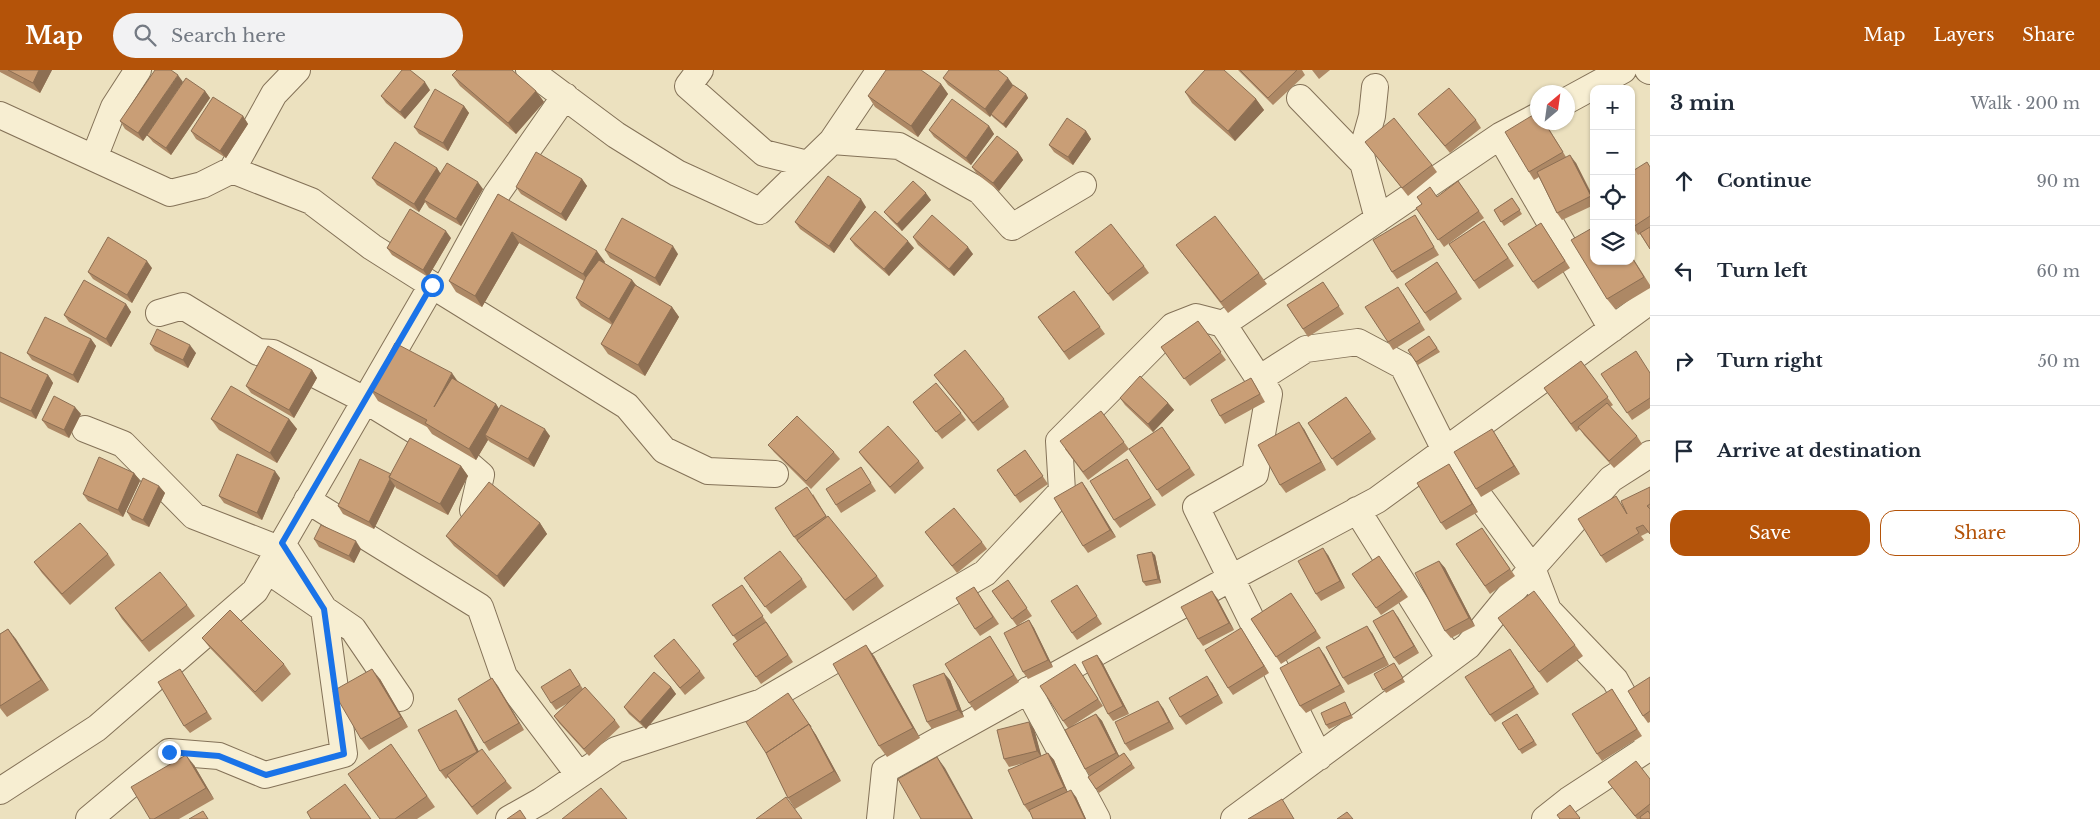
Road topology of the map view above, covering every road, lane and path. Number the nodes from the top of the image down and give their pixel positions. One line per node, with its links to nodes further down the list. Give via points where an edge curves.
1 (138, 70): 15 (street, via 114,107)
2 (297, 70): 18 (street, via 274,94)
3 (529, 70): 8 (street)
4 (700, 70): 17 (street, via 688,86 764,152)
5 (1623, 70): 9 (street)
6 (873, 72): 14 (street)
7 (1375, 87): 16 (street)
8 (565, 96): 17 (street, via 616,135 677,173 760,211); 21 (street, via 496,195)
9 (1575, 96)
10 (1300, 98): 16 (street)
11 (0, 115): 15 (street)
12 (1530, 120): 13 (street)
13 (1500, 136): 20 (street); 25 (street)
14 (832, 141): 17 (street); 19 (street, via 899,146 980,190 1012,227)
15 (94, 158): 18 (street, via 170,193 202,185)
16 (1362, 162): 20 (street)
17 (808, 164)
18 (232, 170): 21 (street, via 311,201 372,247)
19 (1082, 185)
20 (1378, 218): 24 (street)
21 (438, 288): 27 (street); 31 (street, via 627,406 664,450 708,471)
22 (1650, 301): 25 (street)
23 (159, 313): 27 (street, via 183,306 258,352 274,353)
24 (1223, 324): 26 (street); 44 (street, via 1196,317 1173,326 1059,441 1062,492 985,573 762,702 616,750)
25 (1612, 328): 29 (street)
26 (1259, 379): 29 (street, via 1306,349 1358,342 1403,366); 37 (street, via 1269,394 1255,474 1196,507)
27 (365, 400): 32 (street); 33 (street, via 466,462 481,475)
28 (85, 429): 35 (street, via 123,444 194,516)
29 (1446, 450): 34 (street, via 1377,500); 36 (street)
30 (1650, 454): 36 (street, via 1611,479)
31 (775, 474)
32 (307, 500): 35 (street); 44 (street, via 480,607 504,676)
33 (473, 510)
34 (1357, 510): 37 (street); 39 (street)
35 (276, 554): 38 (street); 45 (street, via 255,591 97,728)
36 (1532, 568): 39 (street, via 1468,646); 42 (street, via 1548,610 1615,680)
37 (1231, 578): 40 (street); 43 (street)
38 (324, 609): 41 (street, via 353,629); 46 (street, via 344,754 266,775 219,756 169,752)
39 (1450, 659): 43 (street)
40 (1028, 690): 48 (street, via 885,770); 49 (street)
41 (400, 698)
42 (1650, 745): 51 (street)
43 (1319, 757): 50 (street)
44 (579, 775): 47 (street)
45 (0, 791)
46 (89, 819)
47 (509, 819)
48 (880, 819)
49 (1097, 819)
50 (1234, 819)
51 (1545, 819)

